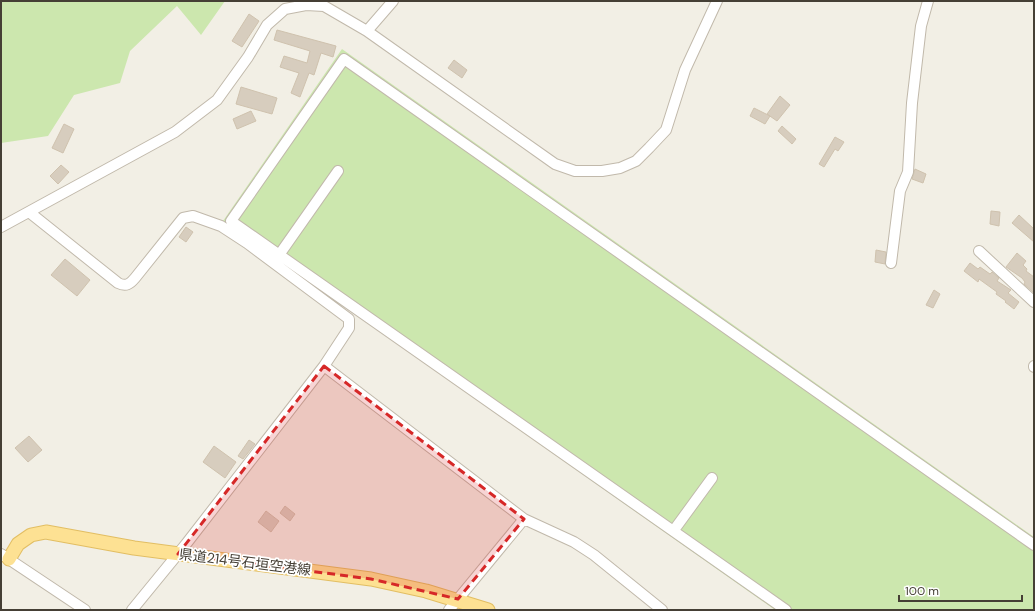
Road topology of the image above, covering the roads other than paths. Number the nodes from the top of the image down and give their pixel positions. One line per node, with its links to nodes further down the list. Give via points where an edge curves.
1 (393, 1): 4 (street)
2 (716, 1): 4 (street, via 685,70 666,130 636,161 620,168 602,171 575,171 555,164)
3 (928, 1): 10 (street, via 921,26 912,103 908,172 900,191)
4 (367, 31): 6 (street, via 324,6 306,5 285,9 267,25 217,100 162,139)
5 (338, 171): 9 (street)
6 (29, 212): 7 (street); 12 (street, via 118,283 126,285 135,278 183,218 193,216 221,226 348,319 349,328)
7 (1, 227)
8 (979, 251): 11 (street)
9 (279, 255): 15 (street); 16 (street, via 231,221 344,59)
10 (891, 263)
11 (1034, 302)
12 (324, 366): 14 (street); 17 (street)
13 (712, 478): 15 (street)
14 (524, 519): 19 (street); 24 (street, via 574,542 594,555)
15 (674, 530): 25 (street)
16 (1034, 545)
17 (178, 554): 18 (main road, 県道214号石垣空港線, via 46,532 31,535); 19 (main road, 県道214号石垣空港線, via 371,579); 21 (street)
18 (5, 556): 20 (street)
19 (458, 599): 22 (street); 23 (main road, 県道214号石垣空港線)
20 (85, 610)
21 (132, 610)
22 (449, 610)
23 (488, 610)
24 (662, 610)
25 (786, 610)

